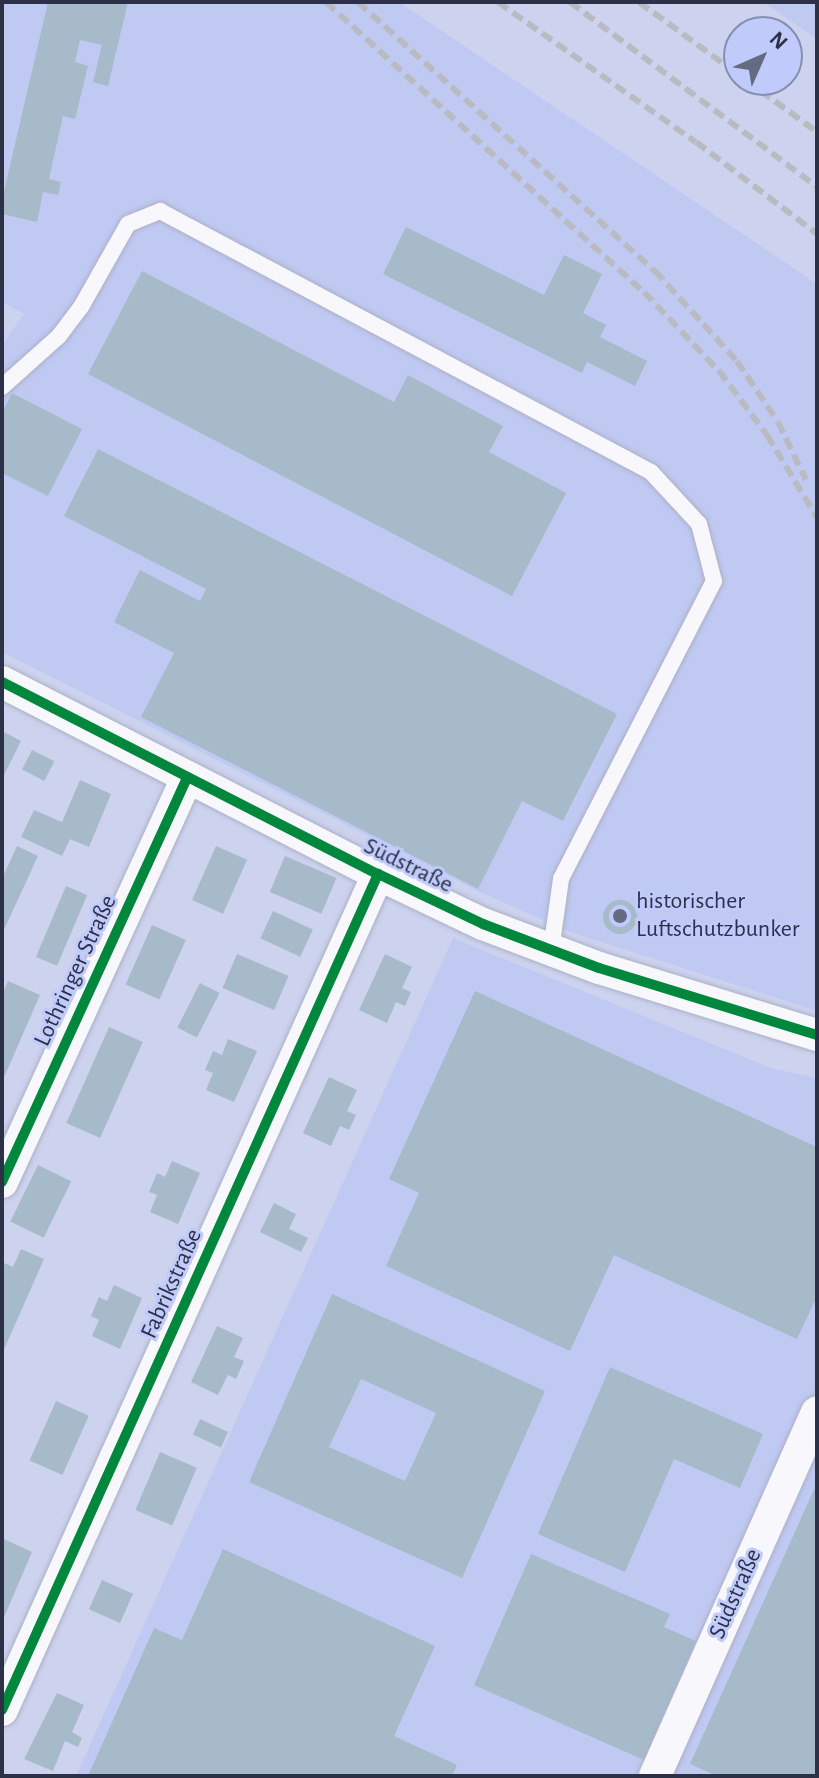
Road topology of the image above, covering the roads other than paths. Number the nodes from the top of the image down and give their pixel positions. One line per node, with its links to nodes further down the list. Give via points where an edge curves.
1 (2, 387): 5 (lane, via 59,336 128,224 160,211 651,472 699,524 714,581 561,879)
2 (2, 682): 3 (street, Südstraße)
3 (187, 777): 4 (street, Südstraße); 7 (street, Lothringer Straße)
4 (378, 874): 5 (street, Südstraße); 9 (street, Fabrikstraße)
5 (551, 950): 6 (street, Südstraße)
6 (817, 1035)
7 (2, 1182)
8 (817, 1412): 10 (street, Südstraße)
9 (2, 1710)
10 (655, 1776)

